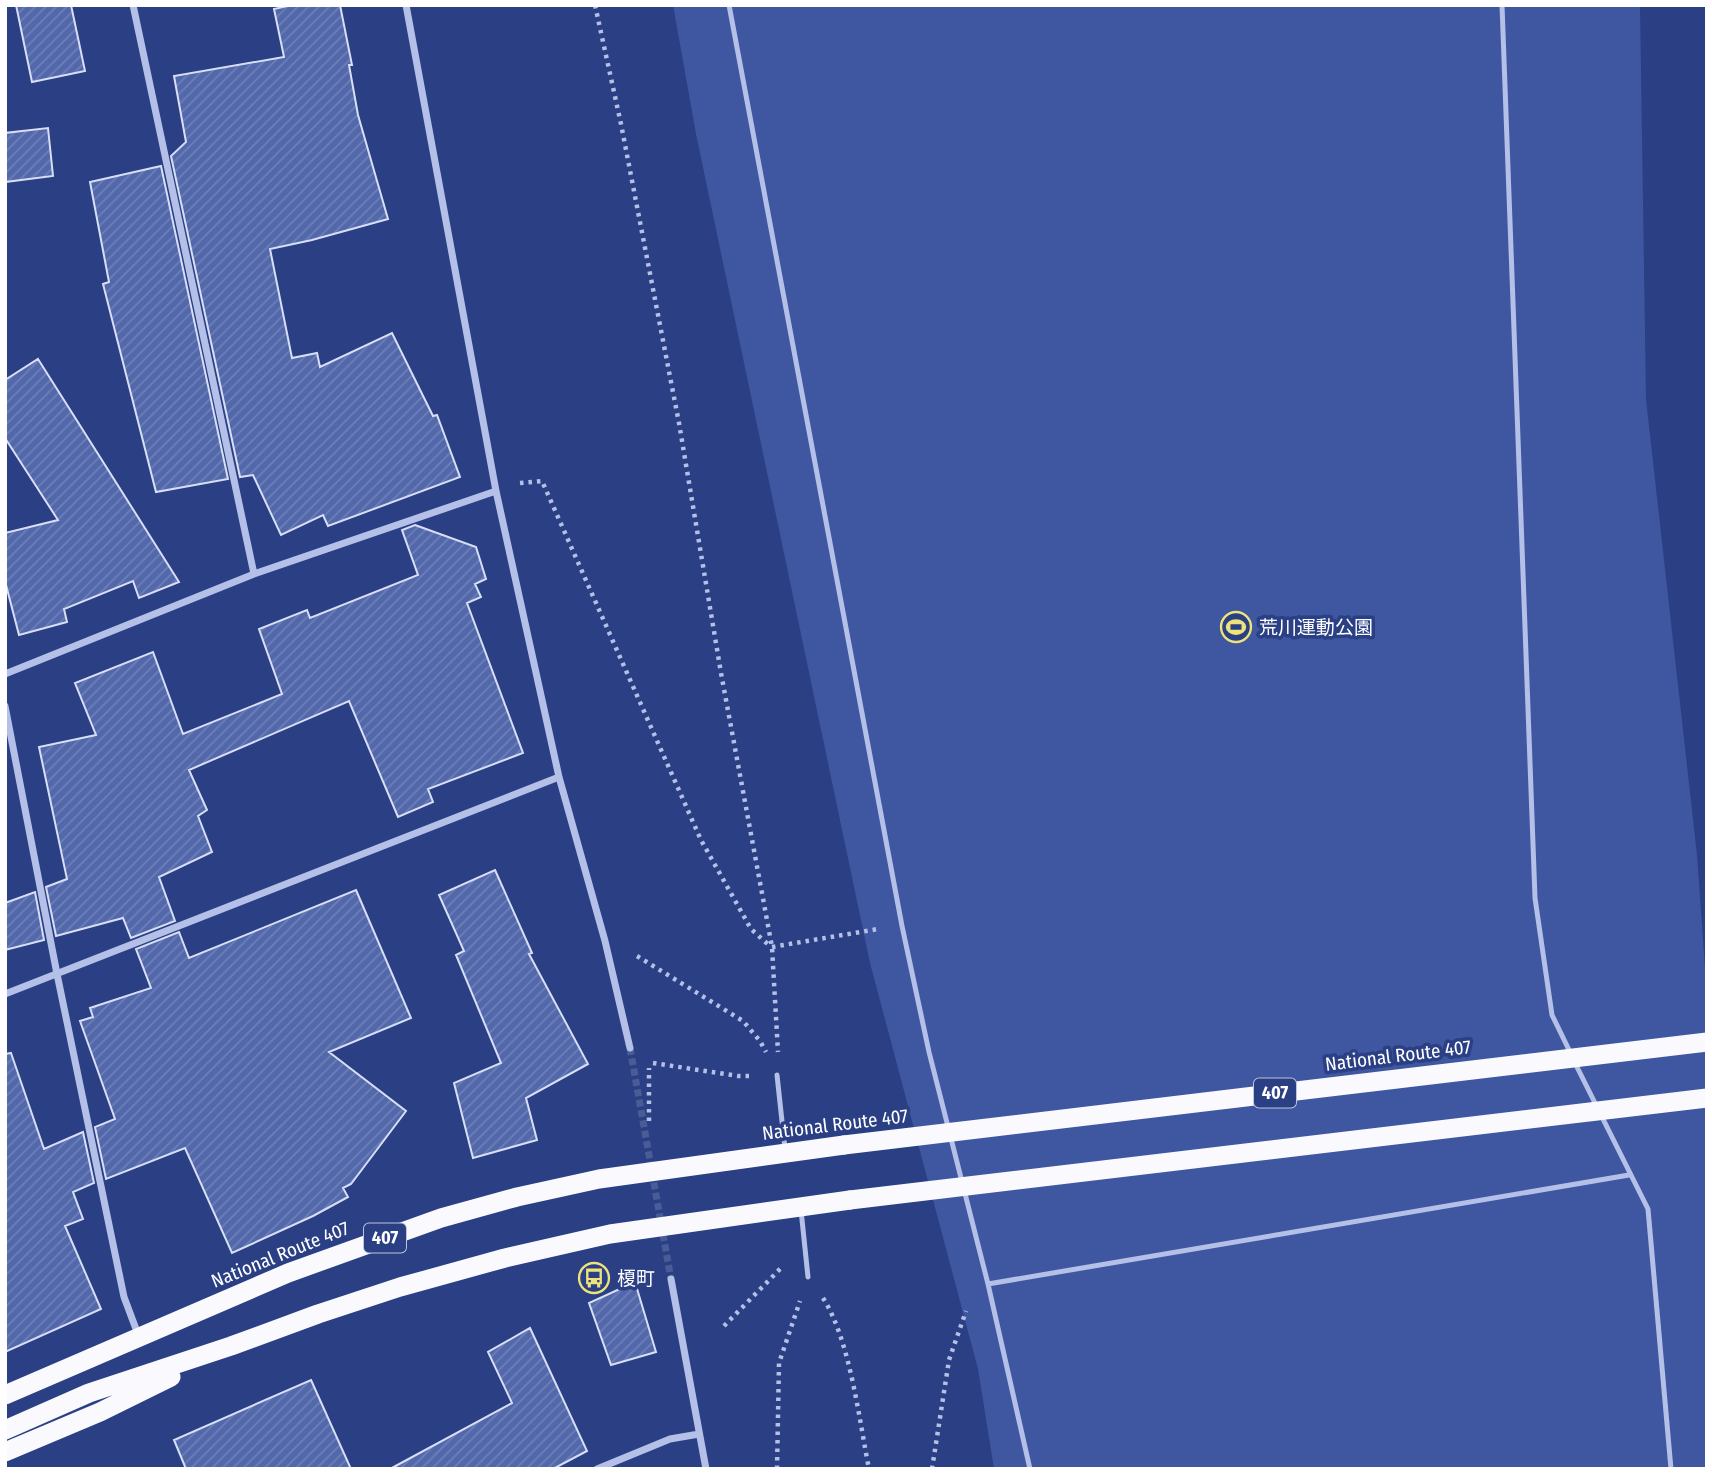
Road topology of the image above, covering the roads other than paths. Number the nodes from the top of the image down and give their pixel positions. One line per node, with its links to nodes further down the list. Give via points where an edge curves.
1 (133, 5): 6 (street)
2 (406, 5): 5 (street)
3 (729, 5): 21 (lane, via 902,926)
4 (1502, 5): 17 (lane, via 1535,898 1552,1015)
5 (496, 491): 6 (street); 9 (street)
6 (254, 574): 7 (street)
7 (5, 674)
8 (5, 706): 10 (street)
9 (559, 777): 10 (street); 13 (street)
10 (57, 974): 11 (street); 22 (street, via 124,1297)
11 (5, 994)
12 (1707, 1042): 16 (highway, National Route 407 / 407, bridge)
13 (630, 1048)
14 (777, 1075): 16 (lane)
15 (1707, 1098): 18 (highway, bridge)
16 (786, 1152): 22 (highway, National Route 407 / 407, via 599,1179 453,1215 288,1273)
17 (1629, 1175): 21 (lane); 31 (lane, via 1648,1209)
18 (800, 1207): 19 (lane); 23 (highway, via 610,1234 505,1258 400,1287)
19 (808, 1277)
20 (671, 1279): 26 (street)
21 (988, 1284): 30 (lane)
22 (139, 1338): 24 (highway, National Route 407 / 407)
23 (231, 1346): 25 (highway, via 89,1393); 27 (highway, via 100,1412)
24 (5, 1395)
25 (5, 1430)
26 (699, 1434): 28 (street, via 670,1439); 29 (street)
27 (5, 1452)
28 (597, 1469)
29 (706, 1469)
30 (1030, 1469)
31 (1671, 1469)

